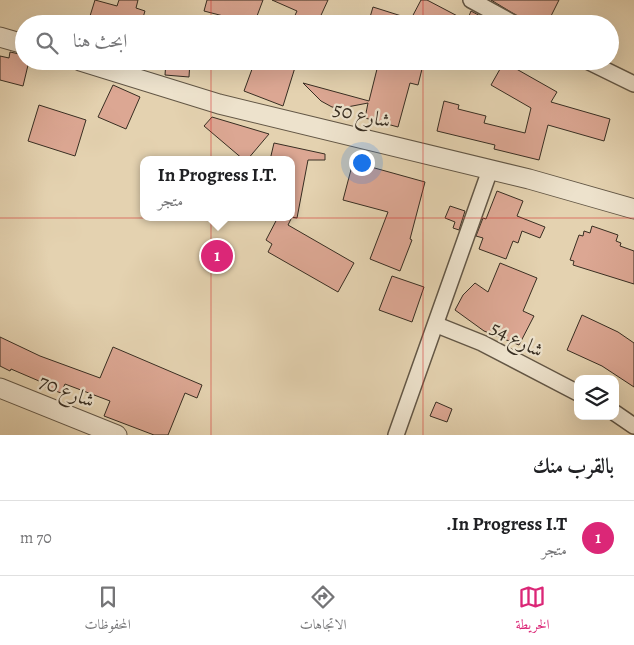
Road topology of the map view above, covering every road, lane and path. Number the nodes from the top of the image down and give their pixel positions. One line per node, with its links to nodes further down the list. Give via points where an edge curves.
1 (471, 0): 2 (street)
2 (498, 15)
3 (0, 37): 4 (street)
4 (15, 41)
5 (109, 70): 8 (street, شارع 50, via 219,104)
6 (605, 70): 7 (street)
7 (634, 84)
8 (490, 170): 9 (street, شارع 50); 10 (street)
9 (634, 209)
10 (437, 325): 12 (street, شارع 54, via 482,343); 16 (street)
11 (0, 388): 15 (street, شارع 70)
12 (574, 391)
13 (619, 416): 14 (street)
14 (634, 426)
15 (117, 435)
16 (396, 435)

